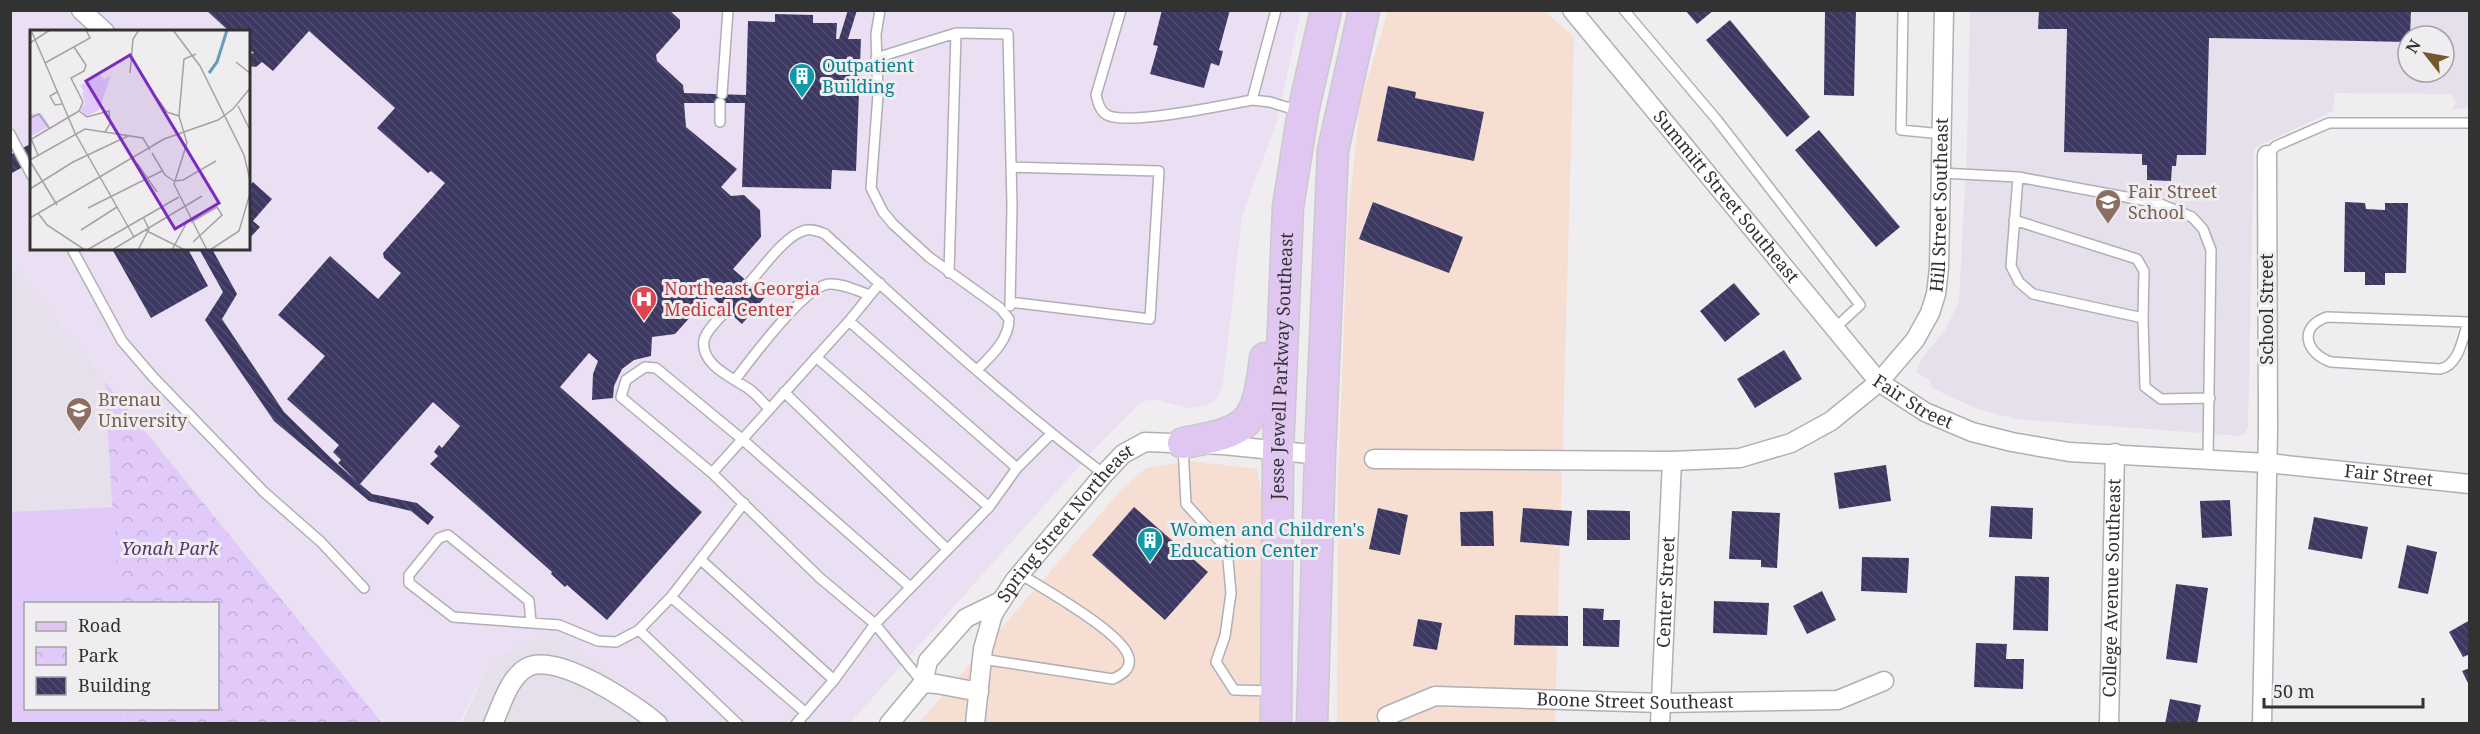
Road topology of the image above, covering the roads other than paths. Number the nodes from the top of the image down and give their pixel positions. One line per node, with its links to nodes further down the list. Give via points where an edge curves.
1 (81, 10): 12 (street)
2 (728, 10): 17 (lane)
3 (880, 10): 14 (lane)
4 (1121, 10): 15 (lane, via 1096,95 1099,107 1108,116 1134,119)
5 (1276, 10): 15 (lane)
6 (1326, 10): 16 (main road, Jesse Jewell Parkway Southeast)
7 (1364, 10): 52 (main road, via 1333,150)
8 (1572, 10): 39 (street, Summitt Street Southeast)
9 (1624, 10): 39 (lane, via 1717,120 1860,305)
10 (1903, 10): 20 (lane, via 1901,130)
11 (1944, 10): 20 (street, Hill Street Southeast)
12 (103, 30)
13 (956, 33): 14 (lane); 22 (lane, via 1008,34); 29 (lane)
14 (876, 58): 29 (lane, via 878,95 871,188 893,224)
15 (1252, 100): 16 (lane)
16 (1303, 112): 26 (main road, Jesse Jewell Parkway Southeast)
17 (720, 122)
18 (2469, 123): 21 (lane, via 2329,123 2276,146)
19 (10, 134): 23 (lane)
20 (1942, 134): 24 (street, Hill Street Southeast)
21 (2267, 155): 56 (street, School Street)
22 (1011, 167): 33 (lane); 33 (lane, via 1159,171 1150,319)
23 (30, 172)
24 (1941, 173): 25 (lane); 43 (street, Hill Street Southeast, via 1936,294 1915,340)
25 (2018, 177): 27 (lane); 45 (lane, via 2158,203 2192,217 2203,229 2211,250)
26 (1288, 207): 49 (main road, via 1270,281 1261,389 1254,413 1240,429 1224,436); 50 (main road, Jesse Jewell Parkway Southeast)
27 (2014, 220): 35 (lane, via 2137,260 2144,271); 35 (lane, via 2010,266 2019,282 2034,294)
28 (73, 250): 68 (lane, via 122,341 264,492 321,542)
29 (950, 273): 36 (lane, via 1000,308)
30 (749, 283): 31 (lane, via 793,235 815,230 825,234)
31 (880, 283): 32 (lane); 41 (lane)
32 (870, 295): 37 (lane); 42 (lane, via 828,284 808,294)
33 (1010, 302): 36 (lane)
34 (727, 310): 42 (lane, via 704,340 706,356 712,364)
35 (2143, 318): 45 (lane, via 2145,387 2161,399)
36 (1009, 319): 41 (lane, via 1003,340)
37 (849, 321): 40 (lane); 57 (lane)
38 (2469, 322): 38 (lane, via 2327,316 2312,328 2308,340 2318,358 2331,362 2439,369 2454,360)
39 (1835, 328): 43 (street, Summitt Street Southeast)
40 (816, 357): 44 (lane); 63 (lane)
41 (978, 370): 47 (lane)
42 (735, 380): 46 (lane)
43 (1879, 382): 51 (street, Fair Street, via 1925,412 1972,432 2069,452); 55 (street, Fair Street, via 1831,421 1791,443 1740,458)
44 (784, 392): 46 (lane); 64 (lane)
45 (2210, 398): 54 (lane)
46 (769, 409): 48 (lane)
47 (1051, 434): 57 (lane); 59 (lane)
48 (743, 440): 58 (lane); 58 (lane, via 656,368 645,367 626,380 621,397); 67 (lane)
49 (1183, 443): 50 (street, Spring Street Northeast); 59 (street, Spring Street Northeast, via 1145,442 1123,454); 78 (lane, via 1186,504 1227,549 1231,593 1225,636 1216,662 1234,690)
50 (1278, 452): 52 (street, Spring Street Northeast); 78 (main road, Jesse Jewell Parkway Southeast)
51 (2115, 453): 54 (street, Fair Street); 92 (street, College Avenue Southeast)
52 (1320, 456): 90 (main road)
53 (1374, 459): 55 (street, Fair Street)
54 (2208, 459): 56 (street, Fair Street)
55 (1672, 461): 80 (street, Center Street)
56 (2267, 463): 60 (street, Fair Street); 93 (street, School Street)
57 (1017, 468): 63 (lane)
58 (712, 473): 62 (lane)
59 (1104, 474): 66 (street, Spring Street Northeast)
60 (2465, 484): 61 (street)
61 (2469, 500)
62 (744, 503): 65 (lane); 72 (lane, via 820,578)
63 (989, 507): 64 (lane)
64 (947, 549): 67 (lane)
65 (701, 560): 69 (lane); 75 (lane)
66 (1020, 574): 70 (street, Spring Street Northeast); 74 (lane, via 1104,628 1124,648 1130,658 1128,667 1113,679)
67 (909, 586): 72 (lane)
68 (363, 588)
69 (670, 597): 73 (lane); 81 (lane)
70 (1001, 600): 74 (street, via 988,628); 77 (street, Spring Street Northeast, via 966,618 928,661)
71 (531, 622): 71 (lane, via 453,617 409,583 409,575 439,538 448,535 529,601); 73 (lane, via 559,624 598,641 616,642)
72 (875, 624): 75 (lane); 77 (lane)
73 (639, 630): 85 (lane)
74 (982, 659): 79 (street)
75 (834, 680): 81 (lane)
76 (1884, 681): 80 (street, Boone Street Southeast, via 1839,700)
77 (923, 683): 79 (street); 87 (street, Spring Street Northeast)
78 (1276, 691): 89 (main road, Jesse Jewell Parkway Southeast)
79 (979, 692): 88 (street)
80 (1661, 703): 82 (street, Boone Street Southeast, via 1435,696); 91 (street, Center Street)
81 (806, 713): 86 (lane)
82 (1387, 716)
83 (493, 723): 84 (street, via 514,680 534,664 576,672)
84 (658, 723)
85 (738, 723)
86 (796, 723)
87 (889, 723)
88 (975, 723)
89 (1276, 723)
90 (1312, 723)
91 (1660, 723)
92 (2109, 723)
93 (2262, 723)

